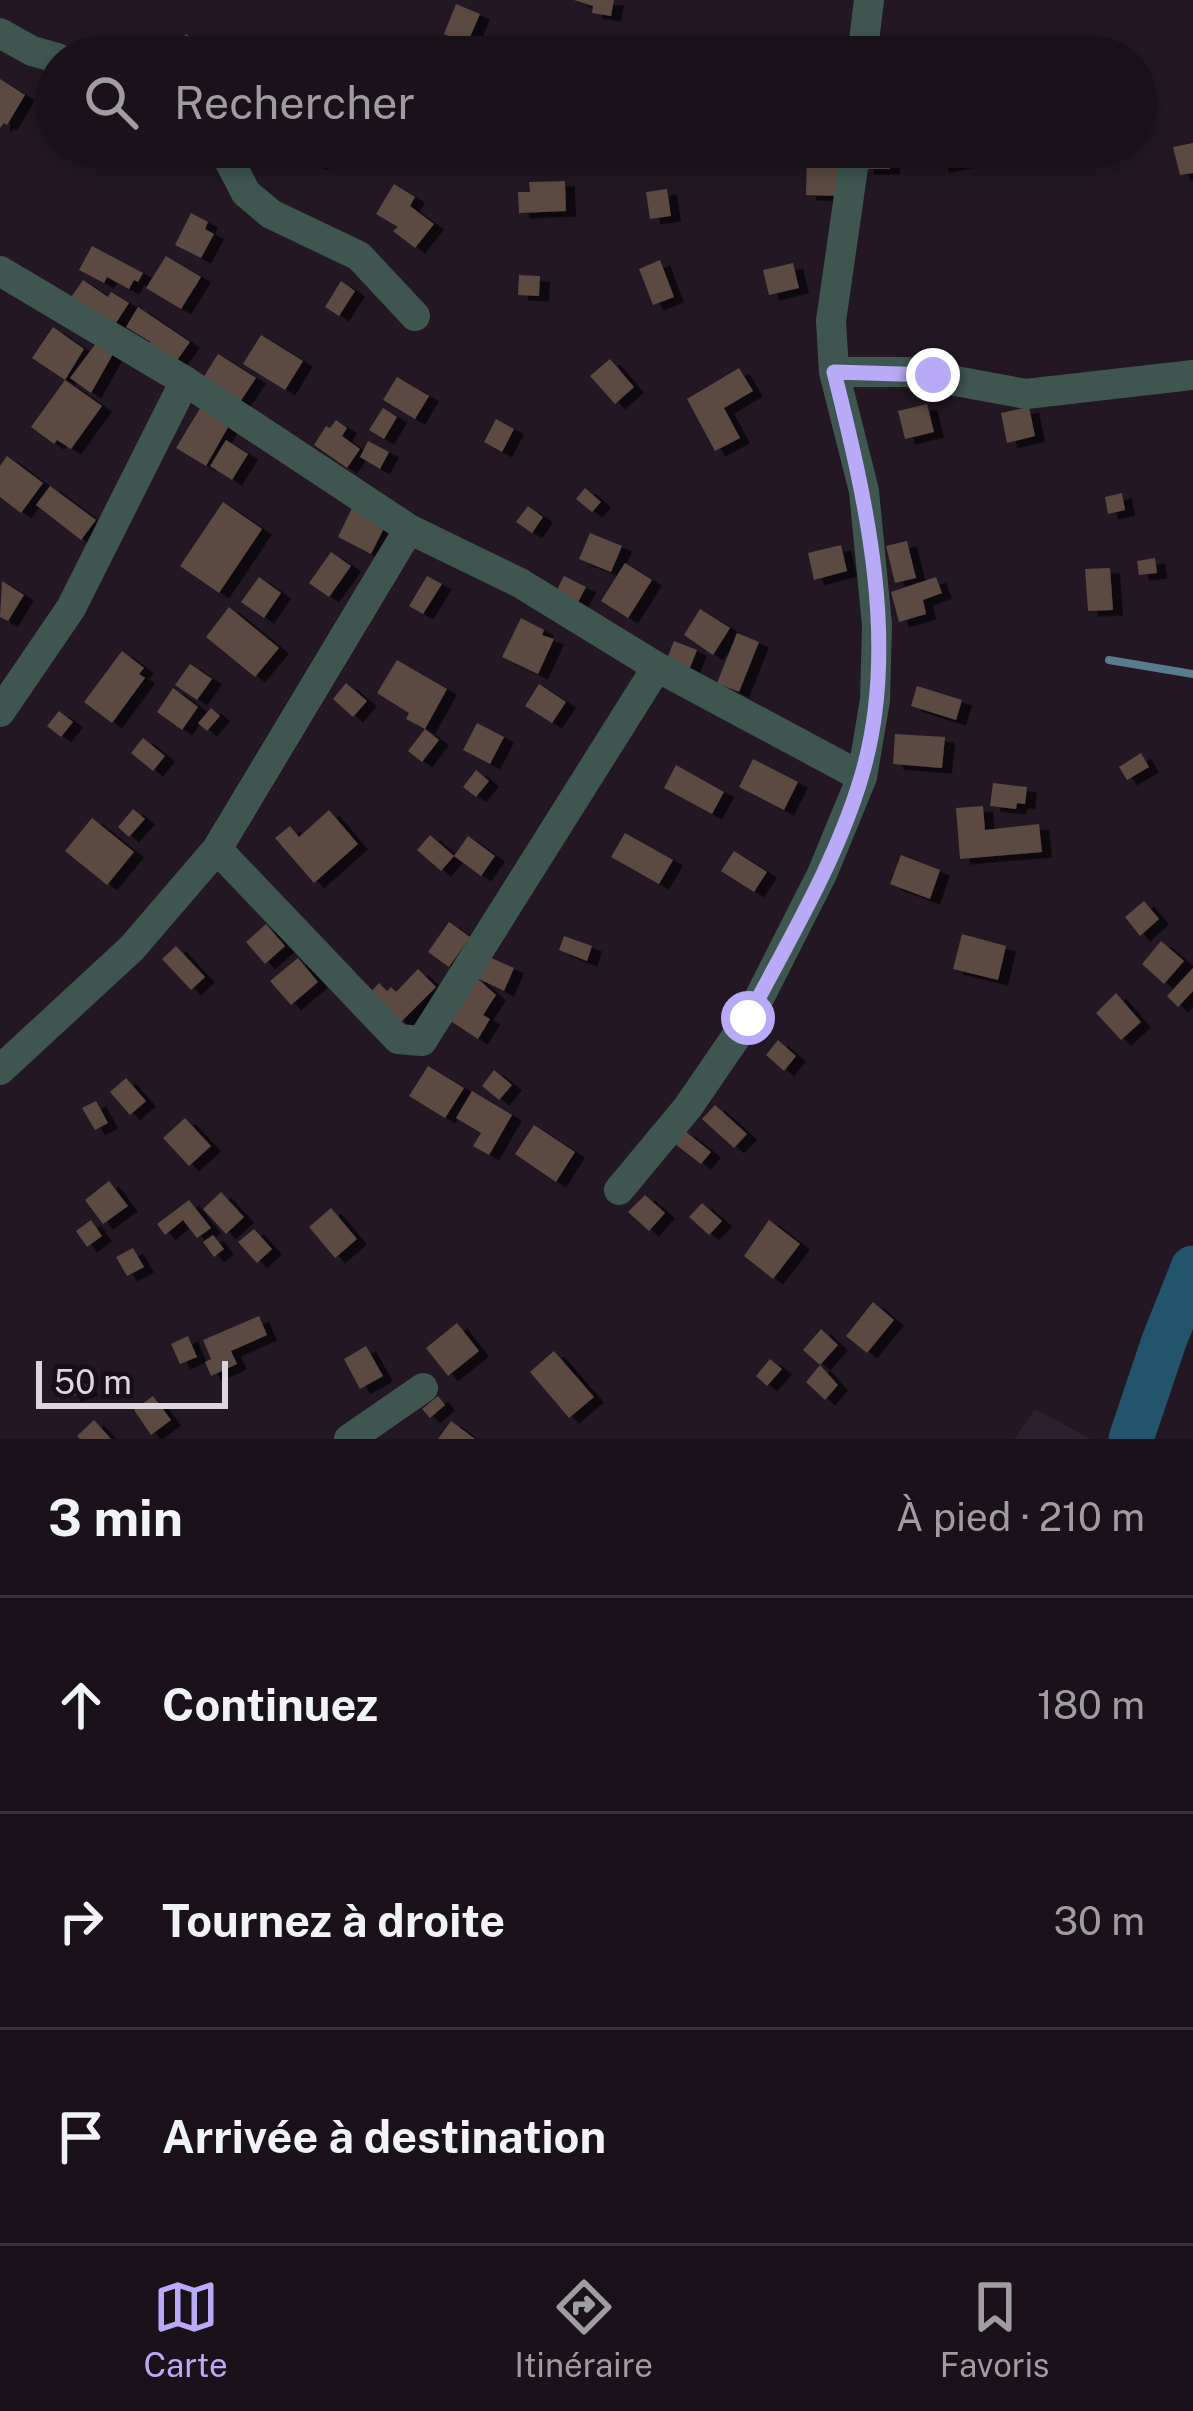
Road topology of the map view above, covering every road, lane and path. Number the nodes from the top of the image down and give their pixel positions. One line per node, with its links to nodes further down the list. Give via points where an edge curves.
1 (869, 0): 3 (street)
2 (0, 33): 4 (street)
3 (865, 36)
4 (36, 52)
5 (232, 168): 8 (street, via 246,193 272,214 359,256)
6 (853, 168): 9 (street, via 831,321)
7 (0, 272): 11 (street)
8 (416, 316)
9 (834, 372): 10 (street, via 933,375 1026,394); 15 (street, via 864,491 877,625)
10 (1193, 375)
11 (185, 381): 12 (street); 14 (street, via 71,608)
12 (409, 529): 13 (street, via 520,584); 16 (street)
13 (656, 667): 15 (street); 16 (street, via 422,1041 398,1039)
14 (0, 712)
15 (862, 777): 18 (street, via 748,1018)
16 (217, 849): 17 (street, via 132,948)
17 (0, 1069)
18 (619, 1190)
19 (423, 1388): 20 (street)
20 (349, 1439)

